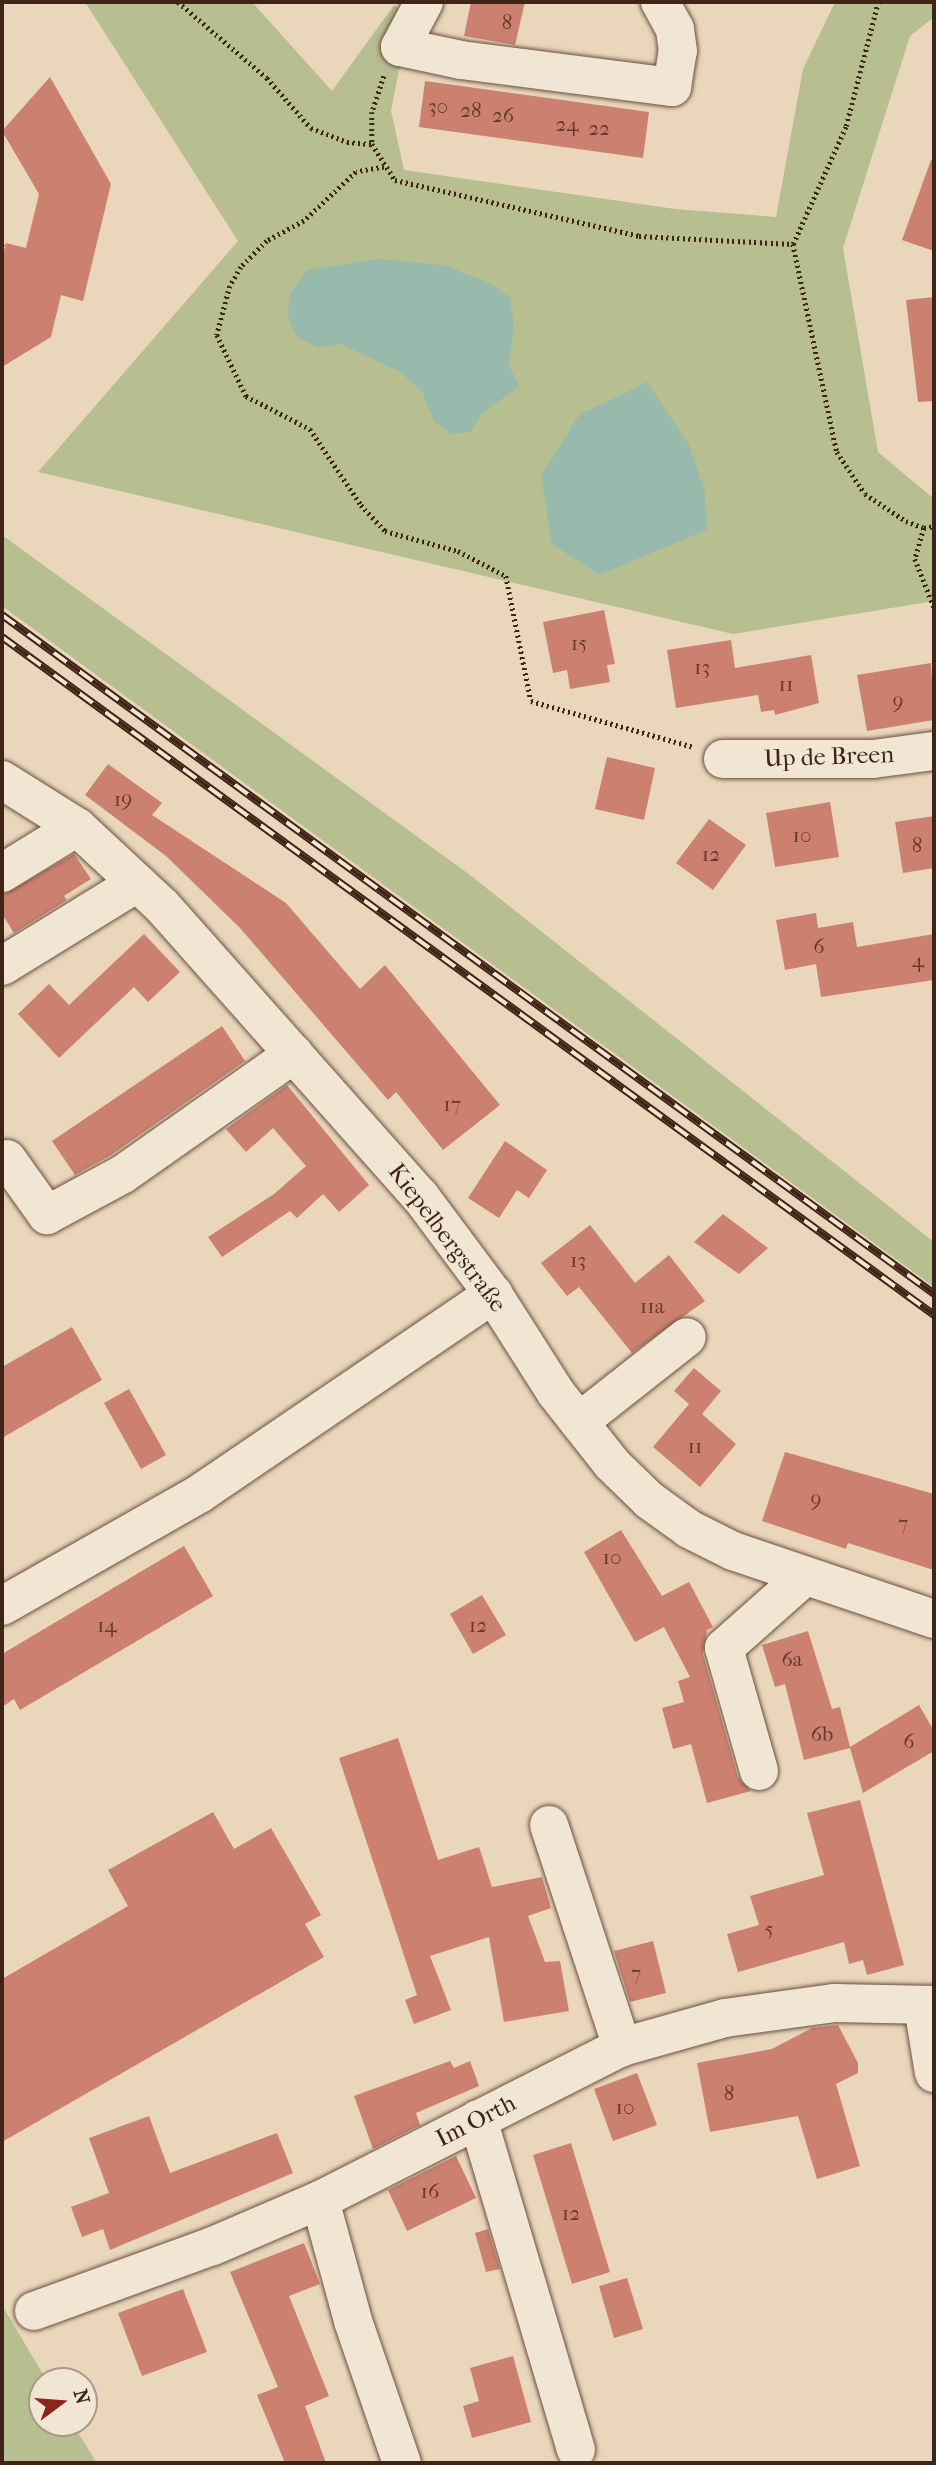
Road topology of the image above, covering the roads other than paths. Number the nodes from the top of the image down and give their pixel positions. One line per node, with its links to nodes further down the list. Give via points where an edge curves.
1 (424, 2): 2 (street, via 400,47 461,60 672,87 677,40)
2 (660, 2)
3 (934, 751): 4 (street, Up de Breen, via 873,759)
4 (723, 759)
5 (2, 780): 6 (street, Kiepelbergstraße)
6 (77, 827): 7 (street); 8 (street, Kiepelbergstraße)
7 (2, 873)
8 (137, 883): 9 (street); 10 (street, Kiepelbergstraße)
9 (2, 966)
10 (294, 1054): 11 (street, via 123,1174 47,1215); 12 (street, Kiepelbergstraße, via 420,1196)
11 (7, 1159)
12 (492, 1294): 14 (street, Kiepelbergstraße); 16 (street, via 199,1494)
13 (687, 1338): 14 (street)
14 (579, 1422): 15 (street, Kiepelbergstraße, via 631,1482 689,1529)
15 (804, 1577): 17 (street, Kiepelbergstraße); 18 (street, via 723,1648)
16 (2, 1606)
17 (934, 1619)
18 (759, 1771)
19 (549, 1825): 21 (street)
20 (929, 2006): 21 (street, Im Orth, via 835,2003 725,2018); 22 (street)
21 (622, 2046): 23 (street, Im Orth)
22 (934, 2073)
23 (478, 2119): 24 (street, Im Orth); 26 (street)
24 (320, 2200): 25 (street, Im Orth, via 213,2246); 27 (street, via 353,2321)
25 (34, 2311)
26 (576, 2449)
27 (402, 2463)

